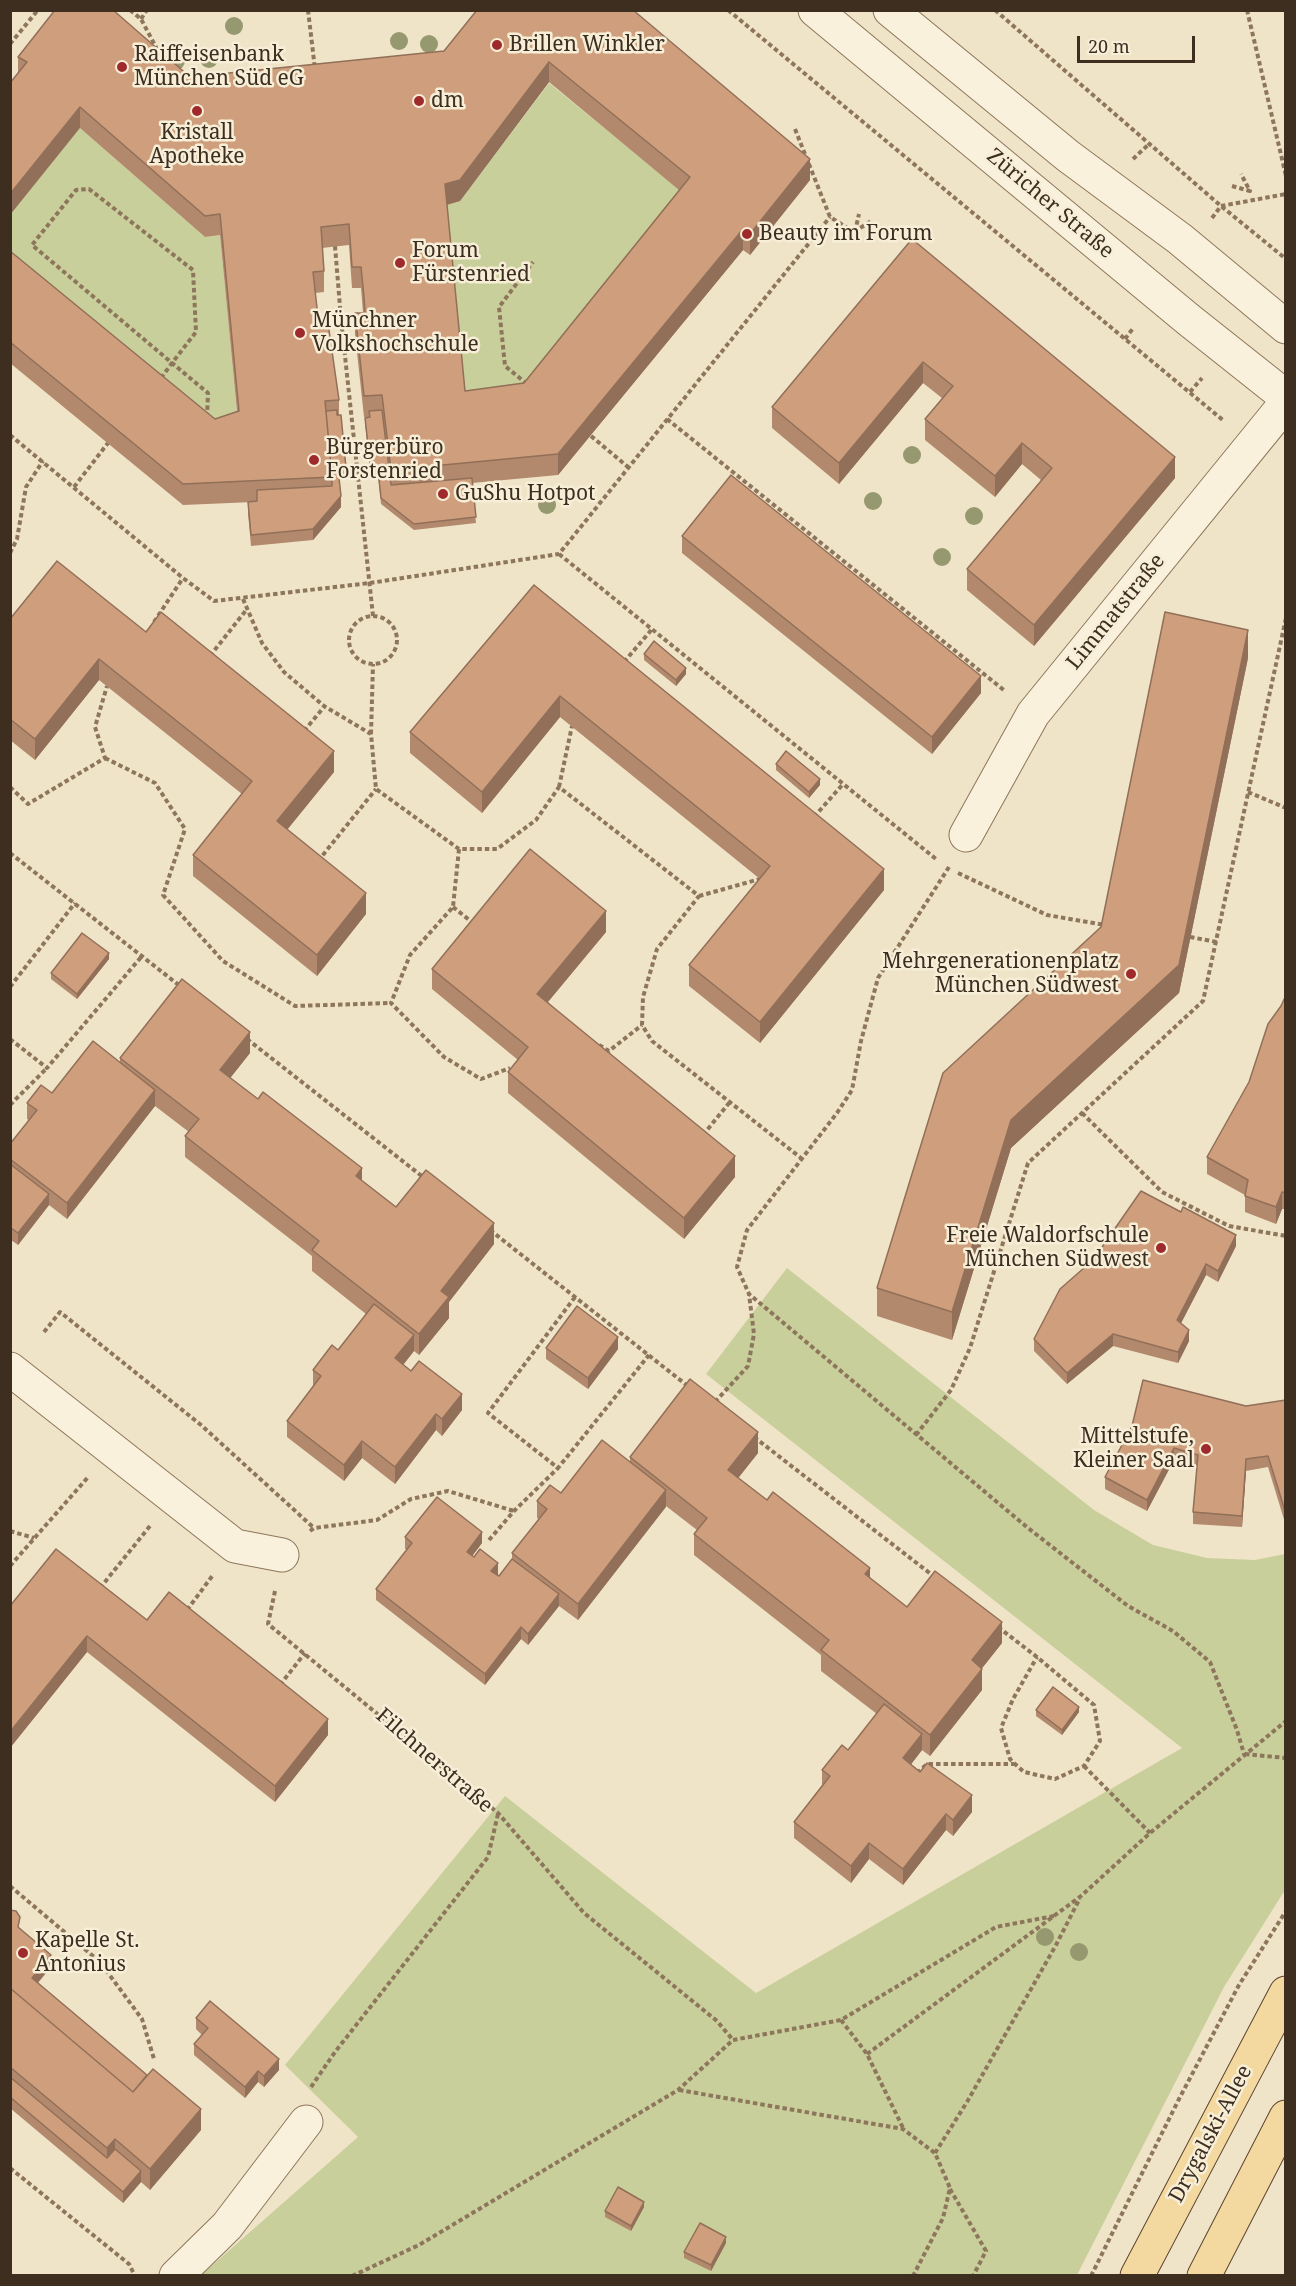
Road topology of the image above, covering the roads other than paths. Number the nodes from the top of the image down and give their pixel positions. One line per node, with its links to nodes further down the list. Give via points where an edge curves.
1 (815, 10): 4 (street, Züricher Straße)
2 (890, 10): 3 (street)
3 (1286, 327)
4 (1286, 397)
5 (1286, 403): 6 (street, Limmatstraße, via 1033,714)
6 (966, 835)
7 (10, 1369): 8 (street, via 235,1546)
8 (282, 1555)
9 (1286, 1993): 13 (main road, Drygalski-Allee)
10 (1286, 2117): 14 (main road)
11 (306, 2122): 12 (street, via 227,2226)
12 (176, 2276)
13 (1137, 2276)
14 (1204, 2276)

